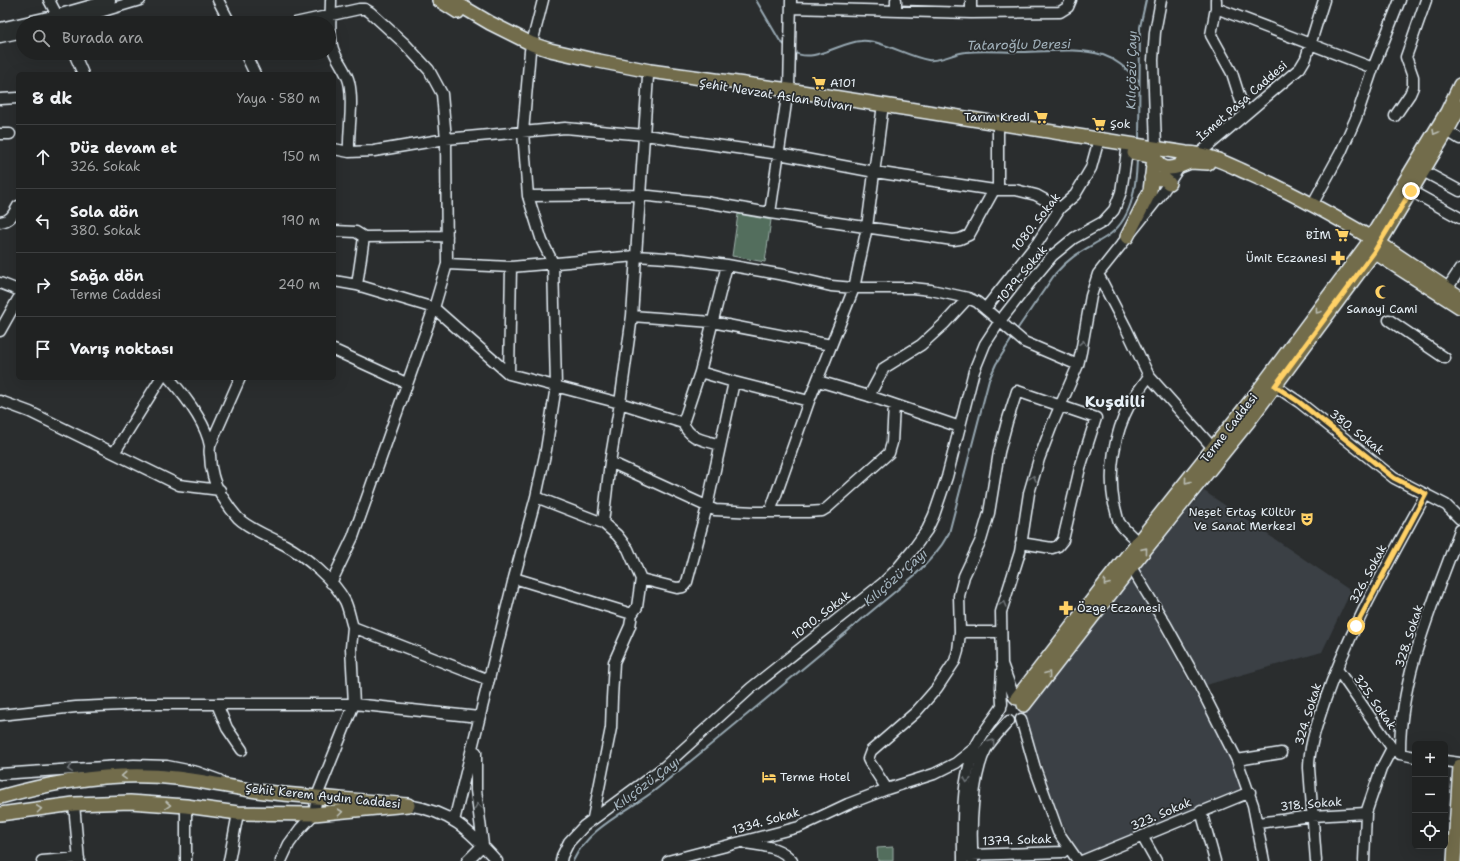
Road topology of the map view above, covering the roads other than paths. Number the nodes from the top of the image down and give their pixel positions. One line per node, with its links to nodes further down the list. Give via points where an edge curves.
1 (49, 0): 20 (street)
2 (108, 0): 21 (street)
3 (140, 0): 22 (street)
4 (218, 0): 23 (street)
5 (331, 0): 24 (street)
6 (439, 0): 30 (main road, Şehit Nevzat Aslan Bulvarı, via 476,22)
7 (451, 0): 30 (main road, Şehit Nevzat Aslan Bulvarı)
8 (543, 0): 30 (street)
9 (896, 0): 18 (street)
10 (971, 0): 19 (street)
11 (1071, 0): 19 (street, via 1060,12)
12 (1161, 0): 55 (street, via 1153,60)
13 (1324, 0): 29 (street, İsmet Paşa Caddesi)
14 (1400, 0): 34 (street)
15 (1426, 0): 45 (street, via 1406,57 1413,77 1413,87)
16 (791, 4): 18 (street); 39 (street)
17 (1216, 4): 29 (street); 44 (street, via 1211,35 1232,73)
18 (896, 11): 19 (street)
19 (971, 13)
20 (58, 16)
21 (70, 16)
22 (76, 16)
23 (226, 16)
24 (331, 16): 51 (street, via 364,9 405,44 429,70 442,94)
25 (16, 26): 26 (street)
26 (0, 28)
27 (16, 34): 28 (street)
28 (0, 38)
29 (1310, 44): 34 (street); 44 (street, İsmet Paşa Caddesi, via 1300,68)
30 (531, 48): 37 (main road, Şehit Nevzat Aslan Bulvarı, via 568,62); 39 (main road, Şehit Nevzat Aslan Bulvarı, via 621,66); 48 (street)
31 (336, 55): 56 (street, via 345,71 351,95)
32 (77, 60): 35 (street)
33 (248, 60): 36 (street)
34 (1373, 68): 71 (street, via 1341,152)
35 (82, 72)
36 (254, 72)
37 (648, 76): 39 (main road, Şehit Nevzat Aslan Bulvarı); 49 (street)
38 (1460, 85): 82 (main road, Terme Caddesi, one-way to 82)
39 (788, 93): 43 (main road, Şehit Nevzat Aslan Bulvarı); 52 (main road, Şehit Nevzat Aslan Bulvarı); 59 (street)
40 (16, 98): 41 (street)
41 (0, 99)
42 (1460, 107): 47 (main road, Terme Caddesi)
43 (882, 112): 46 (main road, Şehit Nevzat Aslan Bulvarı); 62 (street)
44 (1246, 114): 58 (street, İsmet Paşa Caddesi)
45 (1395, 116)
46 (998, 130): 52 (main road, Şehit Nevzat Aslan Bulvarı); 65 (street)
47 (1447, 131): 50 (street); 61 (main road, Terme Caddesi)
48 (523, 132): 49 (street, via 565,128); 51 (street); 70 (street)
49 (645, 135): 59 (street); 69 (street)
50 (1460, 138)
51 (446, 139): 56 (street); 80 (street)
52 (1098, 143): 53 (main road, Şehit Nevzat Aslan Bulvarı); 72 (street, 1080. Sokak, via 1084,182 1075,195)
53 (1127, 147): 55 (main road, Şehit Nevzat Aslan Bulvarı); 105 (street, 1079. Sokak, via 1121,192 1114,210 1103,222 1074,238 1052,256)
54 (336, 149): 56 (street)
55 (1152, 151): 57 (main road); 60 (main road, via 1158,164 1163,167 1171,169); 63 (main road)
56 (349, 152)
57 (1186, 153): 58 (main road); 60 (main road)
58 (1200, 153): 71 (main road, via 1212,156)
59 (779, 154): 62 (street); 74 (street)
60 (1180, 166): 64 (street); 82 (main road, via 1190,162 1213,164 1273,191)
61 (1423, 171): 66 (main road, Terme Caddesi); 67 (street)
62 (875, 172): 65 (street); 77 (street)
63 (1151, 178): 64 (main road, via 1164,179); 68 (main road)
64 (1169, 183): 68 (street)
65 (996, 189): 72 (street, via 1029,192); 77 (street, via 969,235 960,239)
66 (1411, 191): 75 (street); 82 (main road, Terme Caddesi)
67 (1460, 191)
68 (1155, 194): 81 (main road)
69 (640, 195): 70 (street); 74 (street); 83 (street)
70 (528, 196): 84 (street, via 542,241)
71 (1312, 205): 82 (main road)
72 (1060, 208): 101 (street, 1080. Sokak, via 1038,242)
73 (16, 210): 76 (street, via 6,222)
74 (770, 213): 77 (street)
75 (1460, 218)
76 (0, 222)
77 (868, 227): 93 (street)
78 (336, 231): 79 (street, via 356,232)
79 (364, 236): 80 (street); 92 (street)
80 (447, 236): 85 (street)
81 (1127, 237): 89 (street)
82 (1372, 245): 95 (main road); 99 (main road); 121 (main road, Terme Caddesi); 132 (main road, Terme Caddesi, one-way to 132)
83 (636, 256): 84 (street); 86 (street); 102 (street)
84 (553, 263): 87 (street); 120 (street)
85 (447, 264): 87 (street); 100 (street)
86 (727, 265): 93 (street, via 831,286); 104 (street)
87 (511, 267): 112 (street)
88 (1460, 269): 95 (street)
89 (1098, 274): 110 (street, one-way to 89, via 1091,296); 113 (street)
90 (336, 281): 92 (street)
91 (0, 283): 94 (street)
92 (357, 285): 100 (street)
93 (854, 288): 97 (street, via 912,288); 107 (street)
94 (16, 289)
95 (1447, 289): 96 (main road)
96 (1460, 297)
97 (968, 298): 101 (street); 122 (street, via 921,345 884,368)
98 (16, 303): 106 (street)
99 (1460, 307)
100 (434, 308): 112 (street); 119 (street)
101 (985, 308): 105 (street)
102 (632, 316): 104 (street); 125 (street)
103 (1389, 320): 109 (street)
104 (712, 322): 107 (street); 111 (street)
105 (1000, 322): 110 (street, via 1024,342); 129 (street, 1090. Sokak, via 980,356)
106 (0, 331)
107 (831, 345): 117 (street)
108 (336, 351): 119 (street)
109 (1445, 358)
110 (1078, 365): 127 (street)
111 (700, 372): 118 (street); 128 (street)
112 (509, 374): 120 (street)
113 (1149, 376): 132 (street); 143 (street, via 1130,403 1116,443 1113,461 1112,490 1117,516 1126,531)
114 (160, 380): 133 (street)
115 (171, 380): 131 (street, via 194,409)
116 (239, 380): 131 (street)
117 (818, 380): 122 (street); 124 (street)
118 (734, 382): 124 (street); 130 (street)
119 (406, 383): 148 (street, via 353,538)
120 (556, 386): 125 (street); 137 (street)
121 (1275, 386): 136 (street, 380. Sokak, via 1299,402 1394,478); 145 (main road, Terme Caddesi, one-way to 121)
122 (869, 396): 126 (street)
123 (0, 401): 133 (street, via 30,412)
124 (809, 401): 139 (street)
125 (620, 403): 128 (street); 134 (street)
126 (894, 404): 129 (street); 139 (street, via 889,453 832,503 822,511)
127 (1061, 405): 144 (street, one-way to 127, via 1033,479); 144 (street, via 1096,418 1080,468 1063,540 1052,548); 151 (street, via 1017,391 999,452 989,513 981,540 964,576 959,596)
128 (683, 423): 130 (street, via 693,436)
129 (960, 427): 188 (street, 1090. Sokak, via 934,515 919,542 897,569 883,583 751,688 664,767)
130 (720, 445): 138 (street)
131 (210, 446): 135 (street, via 213,477)
132 (1213, 448): 143 (main road, Terme Caddesi, one-way to 143)
133 (114, 453): 135 (street, via 179,485)
134 (610, 462): 138 (street); 141 (street)
135 (220, 490): 148 (street, via 238,518 303,556)
136 (1426, 494): 140 (street, 380. Sokak, via 1446,505); 154 (street, 326. Sokak, via 1356,626)
137 (536, 497): 141 (street); 146 (street)
138 (707, 507): 139 (street, via 724,511); 147 (street, via 684,587 677,588)
139 (770, 512)
140 (1460, 519)
141 (603, 524): 147 (street, via 617,535 628,549)
142 (1460, 530): 167 (street, 328. Sokak, via 1423,634 1406,691)
143 (1138, 542): 156 (main road, Terme Caddesi, one-way to 156)
144 (1021, 543): 152 (street, one-way to 144, via 1001,612)
145 (1131, 567): 156 (main road, Terme Caddesi, one-way to 145); 170 (street, via 1165,622)
146 (514, 578): 149 (street); 155 (street)
147 (641, 580): 149 (street, via 637,607)
148 (331, 583): 150 (street, via 345,601)
149 (632, 614): 188 (street, via 630,626 614,662 611,728)
150 (353, 627): 155 (street); 158 (street)
151 (960, 632): 152 (street); 175 (street, via 955,661 937,688 916,712 873,748 869,755 870,763)
152 (1001, 632): 153 (street)
153 (1002, 664): 156 (street); 159 (street)
154 (1337, 669): 167 (street, 325. Sokak); 187 (street, 324. Sokak, via 1311,740 1309,768)
155 (489, 680): 161 (street)
156 (1018, 700): 159 (street, via 1007,699); 162 (street, via 1025,712)
157 (217, 704): 158 (street); 160 (street, via 76,707); 166 (street, via 227,728)
158 (354, 704): 161 (street); 177 (street)
159 (1002, 706): 163 (street, via 1003,716); 165 (street)
160 (0, 715)
161 (479, 717): 164 (street)
162 (1021, 719): 163 (street); 191 (street)
163 (1010, 721): 196 (street, one-way to 163, via 974,790 979,770 986,750)
164 (476, 736): 189 (street); 194 (street, one-way to 164, via 476,790)
165 (976, 747): 175 (street, 1334. Sokak, via 956,763 934,774); 207 (street, one-way to 207, via 964,801)
166 (242, 750)
167 (1396, 751): 169 (street); 184 (street, via 1381,769)
168 (1281, 753): 170 (street, 324. Sokak)
169 (1412, 756)
170 (1237, 760): 176 (street)
171 (1448, 762): 172 (street)
172 (1460, 764): 215 (main road)
173 (0, 774): 174 (street, one-way to 173, via 197,772 167,766 134,765)
174 (246, 789): 177 (main road, Şehit Kerem Aydın Caddesi); 178 (main road, Şehit Kerem Aydın Caddesi, one-way to 178, via 176,778 130,775 96,778)
175 (887, 789): 193 (street, 1334. Sokak, via 798,827)
176 (1250, 792): 182 (street, 323. Sokak); 190 (street)
177 (317, 796): 180 (main road, Şehit Kerem Aydın Caddesi); 186 (street)
178 (0, 797)
179 (74, 804): 181 (main road, Şehit Kerem Aydın Caddesi, one-way to 181, via 130,802); 185 (main road, Şehit Kerem Aydın Caddesi, one-way to 179); 197 (street)
180 (408, 805): 186 (main road, Şehit Kerem Aydın Caddesi, one-way to 180); 189 (street, via 427,808)
181 (186, 806): 183 (main road, Şehit Kerem Aydın Caddesi); 199 (street)
182 (1201, 811): 192 (street, 323. Sokak); 211 (street)
183 (238, 813): 186 (main road, Şehit Kerem Aydın Caddesi); 200 (street)
184 (1366, 813): 187 (street, 318. Sokak); 214 (street)
185 (0, 814)
186 (314, 814): 201 (street, via 289,844)
187 (1312, 816): 190 (street, 318. Sokak); 213 (street, 324. Sokak)
188 (593, 818): 204 (street, 1090. Sokak, via 569,842)
189 (454, 821): 194 (street)
190 (1258, 822): 212 (street)
191 (1058, 832): 195 (street); 208 (street)
192 (1142, 836): 209 (street, 323. Sokak); 210 (street)
193 (740, 842): 205 (street, 1334. Sokak); 206 (street, via 775,849 783,852)
194 (483, 845): 202 (street); 203 (street)
195 (1064, 856): 196 (street, 1379. Sokak)
196 (972, 858)
197 (79, 859): 198 (street)
198 (42, 861)
199 (186, 861)
200 (229, 861)
201 (281, 861)
202 (467, 861)
203 (497, 861)
204 (561, 861)
205 (668, 861)
206 (792, 861)
207 (963, 861)
208 (1078, 861)
209 (1082, 861)
210 (1156, 861)
211 (1216, 861)
212 (1264, 861)
213 (1316, 861)
214 (1364, 861)
215 (1454, 861)

